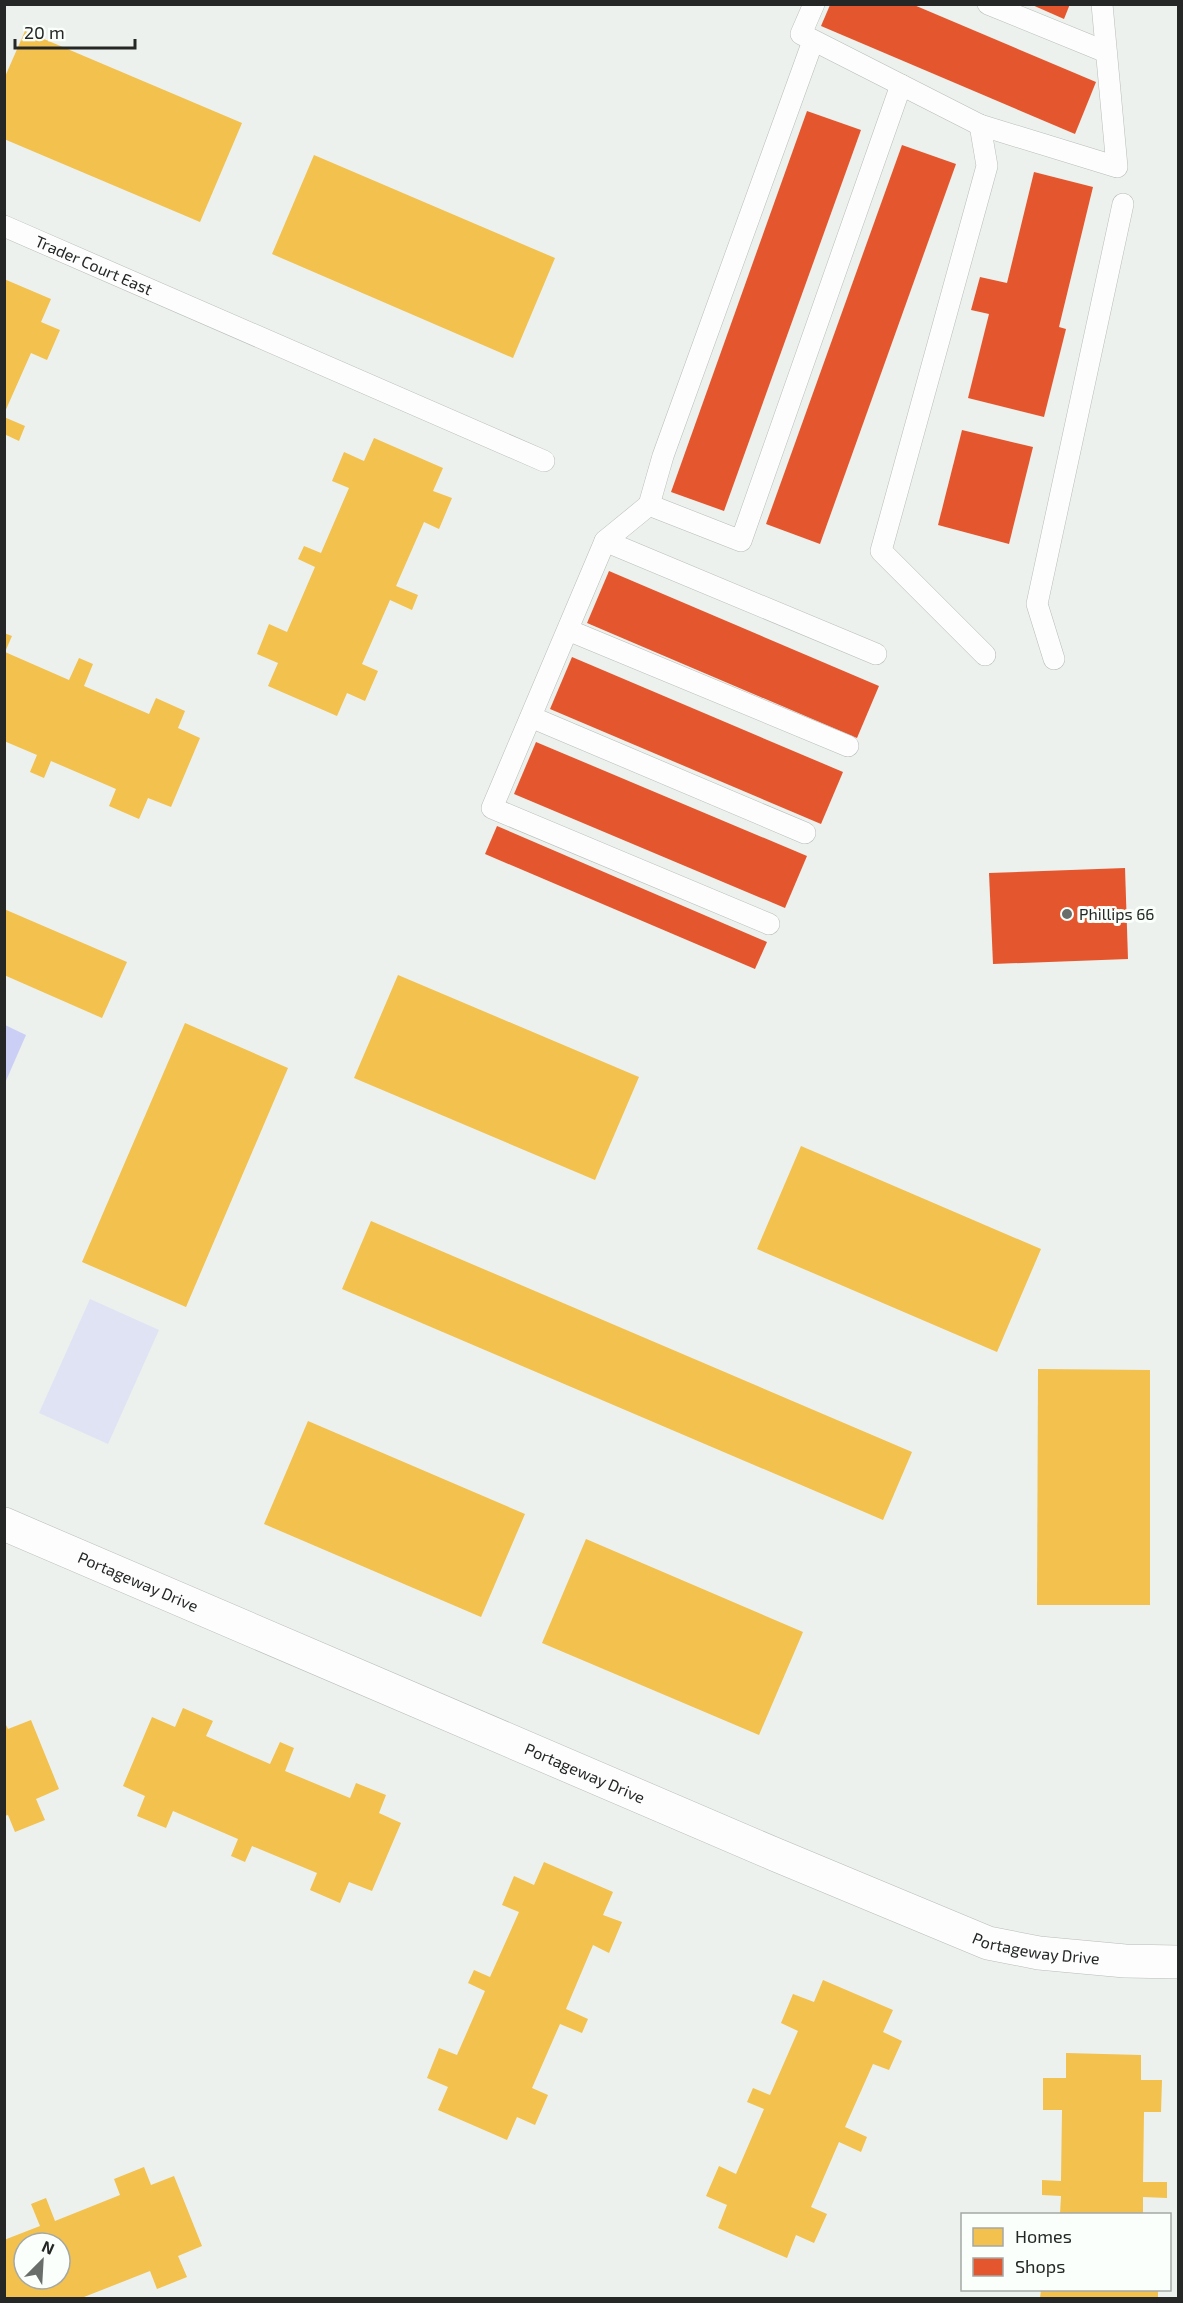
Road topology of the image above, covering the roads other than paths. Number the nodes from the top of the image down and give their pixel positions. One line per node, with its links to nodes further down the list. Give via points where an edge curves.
1 (814, 4): 4 (lane, via 801,34)
2 (988, 4): 5 (lane)
3 (1102, 4): 5 (lane)
4 (813, 40): 6 (lane); 11 (lane, via 663,456)
5 (1106, 52): 7 (lane, via 1117,167)
6 (901, 85): 7 (lane); 11 (lane, via 741,541)
7 (980, 125): 15 (lane, via 987,166 881,550)
8 (1123, 204): 16 (lane, via 1037,604)
9 (4, 226): 10 (lane, Trader Court East)
10 (544, 462)
11 (649, 505): 12 (lane)
12 (605, 541): 13 (lane); 14 (lane)
13 (568, 630): 17 (lane); 18 (lane)
14 (876, 654)
15 (985, 656)
16 (1054, 658)
17 (531, 717): 19 (lane); 20 (lane, via 492,808)
18 (848, 746)
19 (805, 833)
20 (770, 924)
21 (4, 1524): 22 (street, Portageway Drive, via 988,1943 1049,1954)
22 (1179, 1962)

